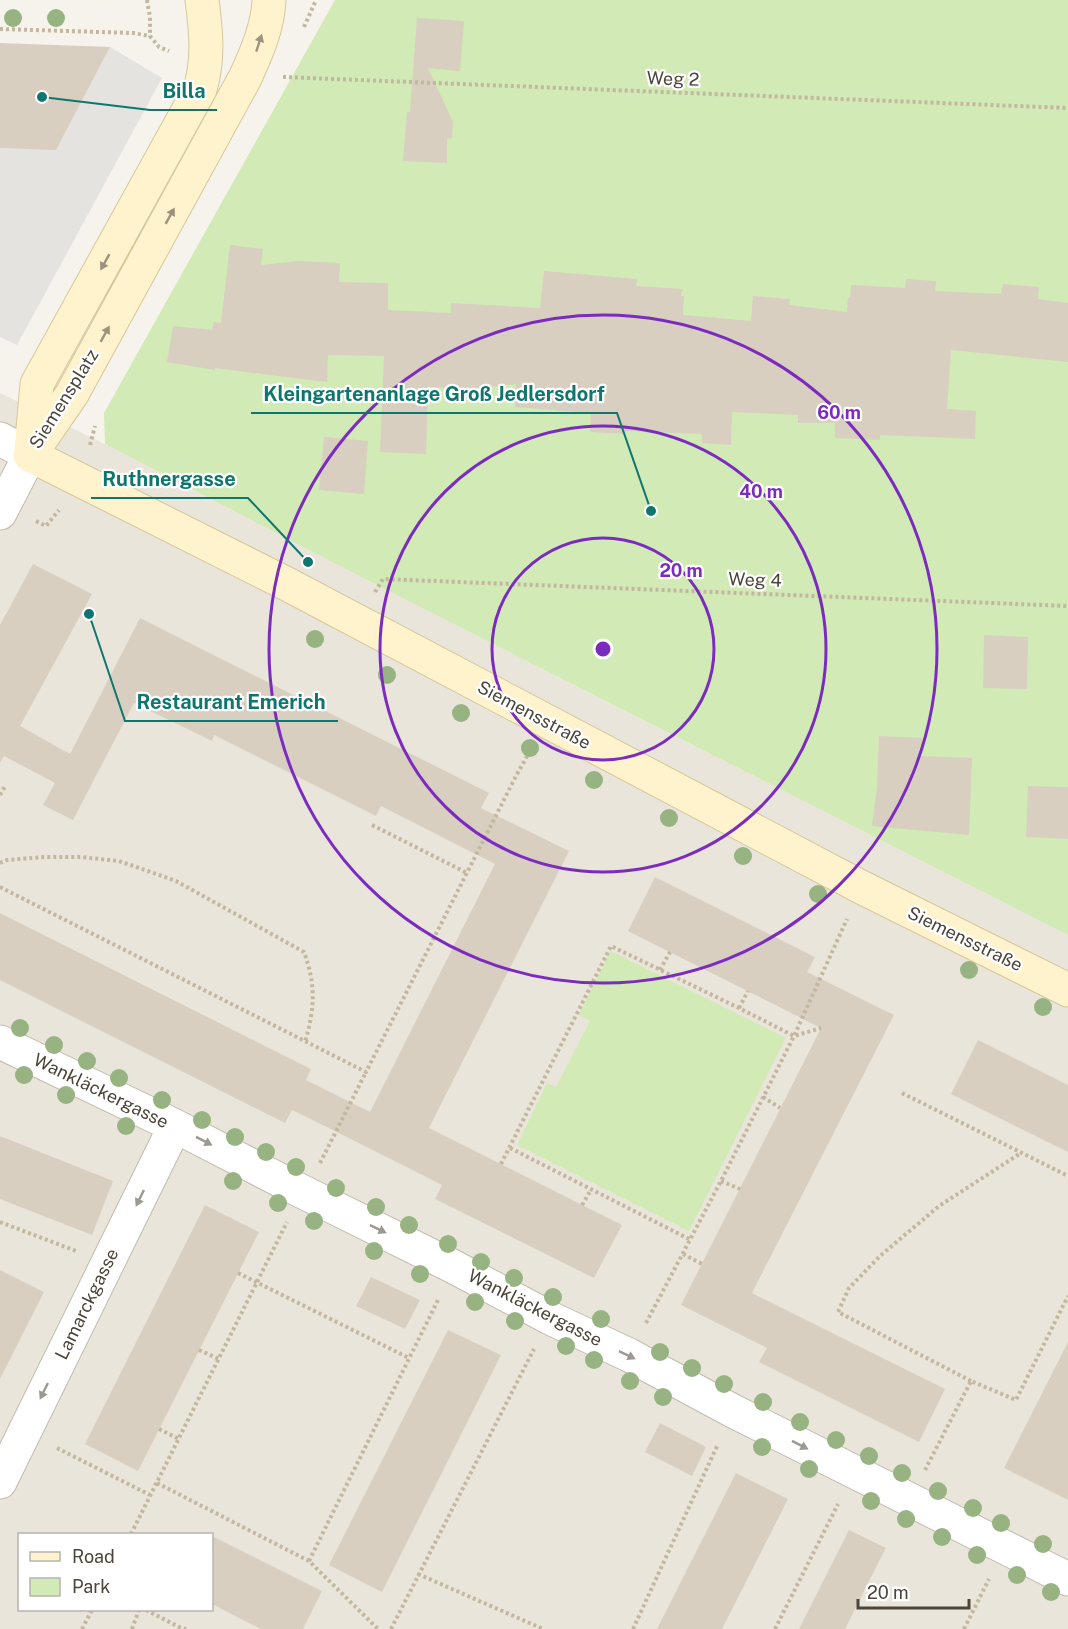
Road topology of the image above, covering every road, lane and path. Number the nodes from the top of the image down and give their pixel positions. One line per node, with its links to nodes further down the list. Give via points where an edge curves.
1 (147, 0): 6 (path, via 150,36)
2 (202, 0): 11 (main road, Siemensplatz, one-way to 11, via 207,54 200,89 38,384)
3 (269, 0): 11 (main road, Siemensplatz, one-way to 3, via 72,394 245,78 260,43)
4 (316, 0): 5 (path)
5 (308, 18)
6 (0, 29)
7 (277, 77): 8 (path, Weg 2)
8 (1068, 108)
9 (96, 425): 12 (path)
10 (0, 439): 11 (street, Siemensstraße)
11 (30, 455): 12 (main road, Siemensstraße); 13 (street)
12 (81, 481): 13 (path, via 46,526); 15 (main road, Siemensstraße)
13 (2, 509)
14 (1068, 606): 15 (path, Weg 4, via 383,579)
15 (356, 621): 16 (main road, Siemensstraße)
16 (547, 722): 21 (path); 23 (main road, Siemensstraße)
17 (5, 786): 18 (path)
18 (0, 795)
19 (372, 825): 21 (path)
20 (0, 863): 32 (path, via 81,856 119,861 176,881 304,952 313,994 312,1019)
21 (467, 873): 33 (path)
22 (0, 887): 32 (path)
23 (861, 887): 26 (main road, Siemensstraße); 30 (path)
24 (670, 952): 25 (path)
25 (660, 970): 28 (path); 38 (path, via 610,946)
26 (1068, 990)
27 (748, 991): 28 (path)
28 (740, 1008): 30 (path)
29 (821, 1028): 30 (path)
30 (794, 1036): 35 (path)
31 (0, 1042): 37 (street, Wankläckergasse)
32 (305, 1042): 33 (path)
33 (366, 1072): 45 (path)
34 (902, 1093): 39 (path)
35 (763, 1097): 36 (path); 42 (path)
36 (780, 1108)
37 (175, 1126): 45 (street, Wankläckergasse, one-way to 45); 50 (street, Lamarckgasse, one-way to 50)
38 (510, 1148): 40 (path); 44 (path)
39 (1021, 1153): 41 (path); 61 (path, via 939,1206 849,1288 838,1311)
40 (501, 1164)
41 (1068, 1176)
42 (721, 1181): 43 (path); 48 (path)
43 (740, 1189)
44 (591, 1190): 46 (path); 48 (path)
45 (303, 1192): 52 (street, Wankläckergasse, one-way to 52); 54 (path)
46 (582, 1205)
47 (0, 1222): 50 (path)
48 (691, 1240): 49 (path)
49 (683, 1254): 51 (path); 58 (path)
50 (108, 1263): 64 (street, Lamarckgasse, one-way to 64)
51 (702, 1264)
52 (454, 1267): 56 (street, Wankläckergasse); 59 (path)
53 (238, 1273): 54 (path)
54 (258, 1282): 59 (path); 60 (path)
55 (1068, 1296): 61 (path, via 1016,1400)
56 (550, 1318): 58 (street, Wankläckergasse, one-way to 58); 74 (path)
57 (199, 1350): 60 (path)
58 (629, 1355): 62 (street, Wankläckergasse)
59 (409, 1358): 73 (path)
60 (219, 1359): 65 (path)
61 (972, 1381): 70 (path)
62 (733, 1411): 66 (street, Wankläckergasse, one-way to 66); 86 (path)
63 (159, 1429): 65 (path)
64 (25, 1432): 67 (street, Lamarckgasse); 69 (path)
65 (179, 1439): 68 (path)
66 (854, 1472): 70 (street, Wankläckergasse); 87 (path)
67 (0, 1482)
68 (157, 1483): 69 (path); 73 (path)
69 (150, 1495): 71 (path)
70 (911, 1500): 72 (street, Wankläckergasse)
71 (131, 1533)
72 (1005, 1548): 75 (street, Wankläckergasse); 88 (path)
73 (309, 1561): 83 (path)
74 (418, 1574): 84 (path); 85 (path)
75 (1068, 1579)
76 (91, 1611): 80 (path)
77 (139, 1611): 81 (path)
78 (148, 1611): 79 (path)
79 (179, 1628): 82 (path)
80 (82, 1629)
81 (132, 1629)
82 (186, 1629)
83 (378, 1629)
84 (391, 1629)
85 (543, 1629)
86 (633, 1629)
87 (775, 1629)
88 (964, 1629)

